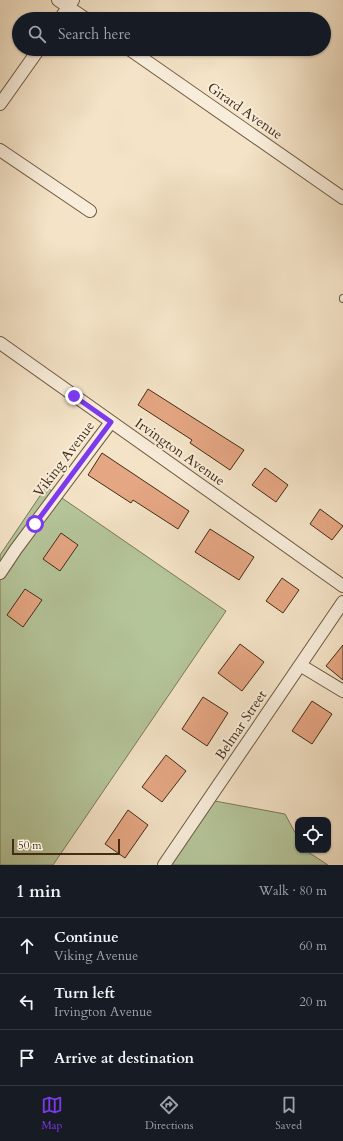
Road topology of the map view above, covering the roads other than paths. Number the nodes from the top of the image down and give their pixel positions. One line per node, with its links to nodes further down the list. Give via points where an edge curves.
1 (66, 2): 2 (street); 3 (street)
2 (62, 12)
3 (78, 12)
4 (34, 56): 6 (street)
5 (139, 56): 8 (street, Girard Avenue)
6 (0, 104)
7 (0, 150): 9 (street)
8 (343, 198)
9 (90, 211)
10 (0, 343): 11 (street, Irvington Avenue)
11 (111, 422): 12 (street, Viking Avenue); 13 (street, Irvington Avenue)
12 (0, 573)
13 (343, 586)
14 (343, 602): 15 (street, Belmar Street)
15 (300, 665): 16 (street); 17 (street, Belmar Street)
16 (343, 691)
17 (164, 865)

